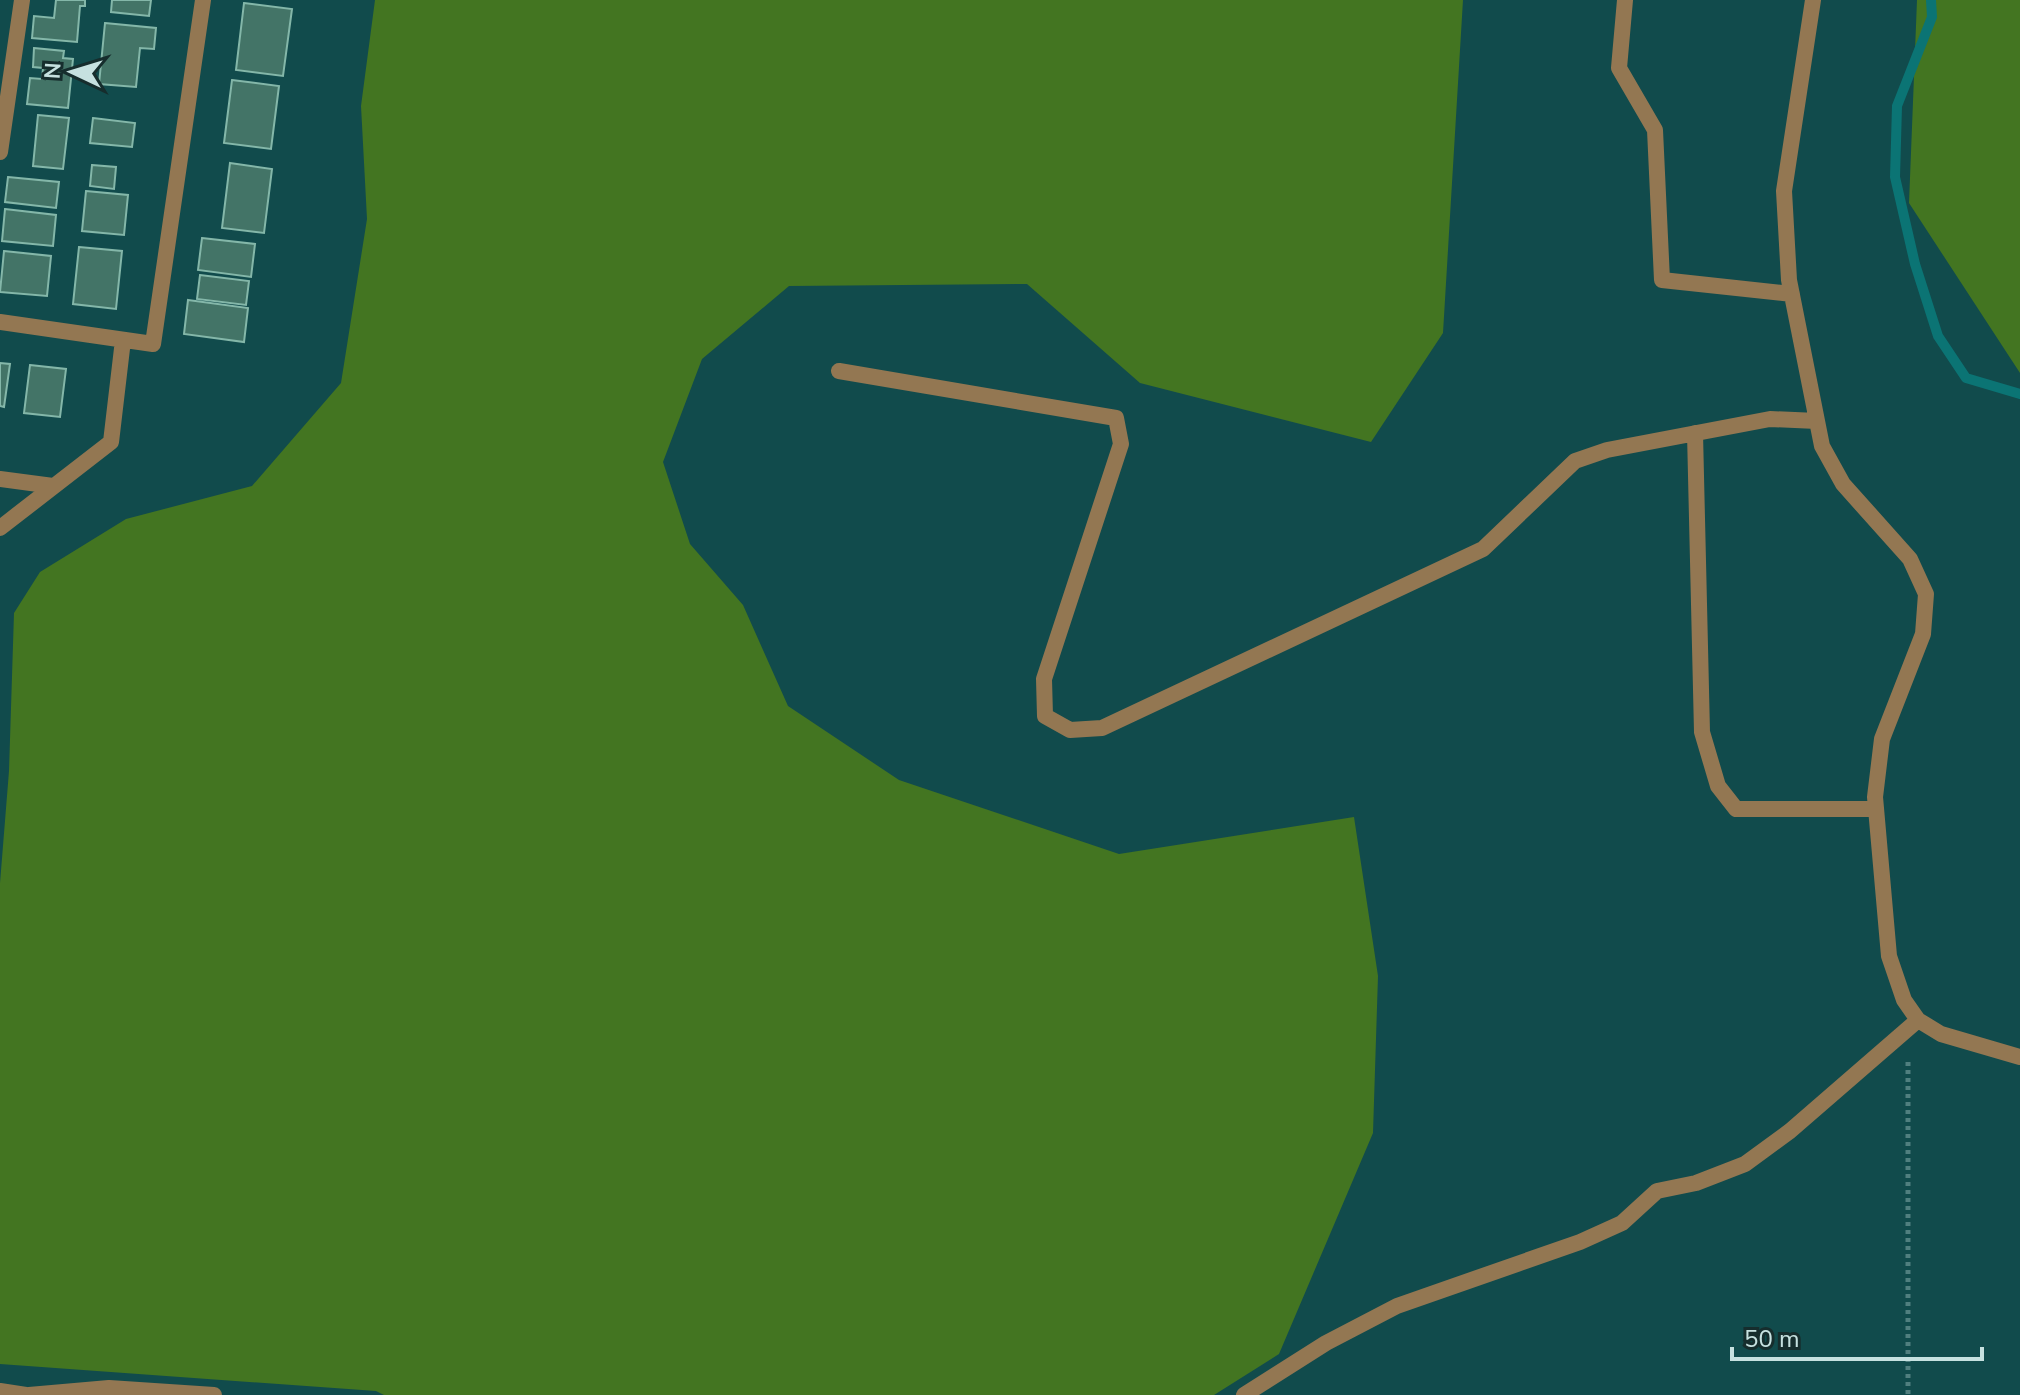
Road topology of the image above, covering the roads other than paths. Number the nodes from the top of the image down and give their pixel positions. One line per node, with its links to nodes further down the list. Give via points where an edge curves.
1 (22, 0): 5 (street)
2 (203, 0): 8 (street, via 153,344)
3 (1625, 0): 6 (street, via 1619,68 1655,130 1662,280)
4 (1813, 0): 6 (street, via 1784,191)
5 (0, 152)
6 (1792, 294): 10 (street)
7 (0, 322): 8 (street)
8 (123, 340): 13 (street, via 111,442)
9 (839, 371): 11 (street, via 1116,418 1121,444 1044,679 1045,716 1070,730 1102,728 1483,549 1575,461)
10 (1817, 421): 11 (street, via 1770,419); 15 (street, via 1822,446 1843,484 1910,559 1926,594 1923,634 1882,739)
11 (1695, 433): 15 (street, via 1702,732 1718,786 1736,809)
12 (0, 479): 13 (street)
13 (53, 486): 14 (street)
14 (0, 528)
15 (1876, 809): 16 (street, via 1889,956)
16 (1913, 1024): 17 (street); 21 (street, via 1745,1164 1657,1191 1622,1223 1580,1242 1397,1306)
17 (2020, 1057)
18 (0, 1391): 19 (street)
19 (27, 1395): 20 (street, via 109,1388)
20 (214, 1395)
21 (1244, 1395)

